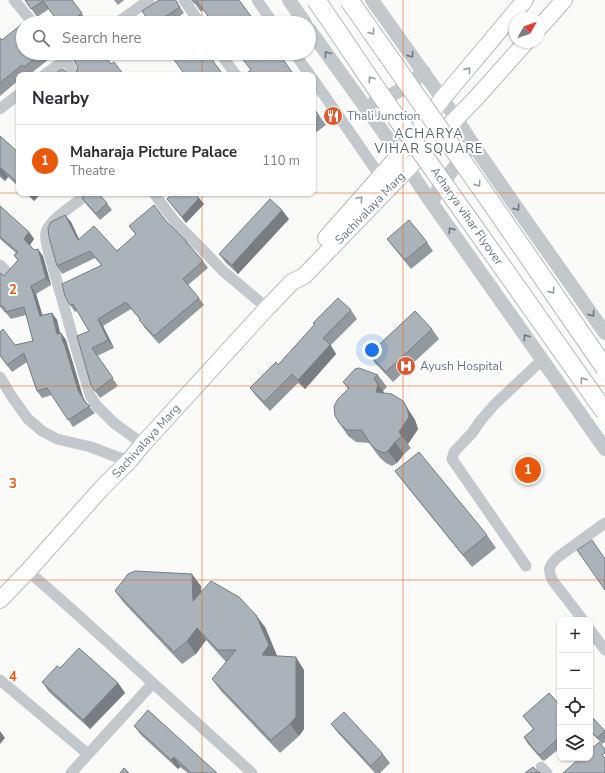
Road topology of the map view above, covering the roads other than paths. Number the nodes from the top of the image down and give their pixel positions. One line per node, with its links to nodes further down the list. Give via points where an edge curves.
1 (14, 0): 11 (street)
2 (150, 0): 12 (street)
3 (184, 0): 13 (street)
4 (257, 0): 14 (street)
5 (289, 0): 15 (street)
6 (316, 0): 49 (highway, Acharya vihar Flyover, one-way to 6, bridge, via 413,142)
7 (349, 0): 47 (highway, one-way to 47, bridge)
8 (372, 0): 27 (street, one-way to 27)
9 (525, 0): 31 (main road, Sachivalaya Marg, one-way to 9)
10 (564, 0): 16 (main road)
11 (27, 16)
12 (127, 16)
13 (195, 16)
14 (268, 16)
15 (300, 16)
16 (545, 21)
17 (316, 39): 29 (street, one-way to 17)
18 (521, 48): 33 (main road, Sachivalaya Marg)
19 (58, 60): 23 (street)
20 (65, 60): 24 (street)
21 (225, 60): 25 (street)
22 (299, 60): 26 (street)
23 (47, 72)
24 (74, 72)
25 (234, 72)
26 (308, 72)
27 (424, 72): 29 (street, via 412,83 378,101 368,101); 31 (street)
28 (316, 83): 37 (street)
29 (357, 95): 35 (street)
30 (16, 96): 32 (street)
31 (442, 99): 33 (street); 35 (main road, Sachivalaya Marg)
32 (0, 109)
33 (456, 118): 34 (street); 36 (main road, Sachivalaya Marg)
34 (472, 143): 40 (street, via 438,189); 45 (street, one-way to 45)
35 (399, 154): 36 (street); 37 (main road, Sachivalaya Marg)
36 (409, 168): 40 (street); 43 (main road, Sachivalaya Marg, via 304,276)
37 (380, 176): 43 (main road, Sachivalaya Marg, one-way to 37, via 296,272)
38 (85, 196): 50 (street, via 53,220 45,234 47,246 90,395 114,423)
39 (156, 196): 44 (street, via 176,223 222,270)
40 (432, 203): 46 (street, one-way to 40)
41 (0, 265): 42 (street)
42 (9, 274)
43 (292, 282): 44 (main road, Sachivalaya Marg)
44 (267, 308): 50 (main road, Sachivalaya Marg)
45 (605, 333)
46 (542, 360): 51 (street); 54 (street, via 495,404 454,452 452,459)
47 (605, 368)
48 (0, 377): 52 (street, via 28,419 42,431 57,439)
49 (605, 412)
50 (142, 444): 52 (main road, Sachivalaya Marg)
51 (605, 448)
52 (130, 460): 55 (main road, Sachivalaya Marg, via 100,489)
53 (605, 523): 57 (street, via 558,557 550,568 553,581)
54 (526, 566)
55 (28, 571): 56 (main road, Sachivalaya Marg); 61 (street)
56 (0, 600)
57 (581, 617)
58 (593, 634): 59 (street)
59 (605, 650)
60 (0, 680): 62 (street)
61 (154, 683): 62 (street); 64 (street)
62 (88, 754): 63 (street)
63 (71, 773)
64 (252, 773)

